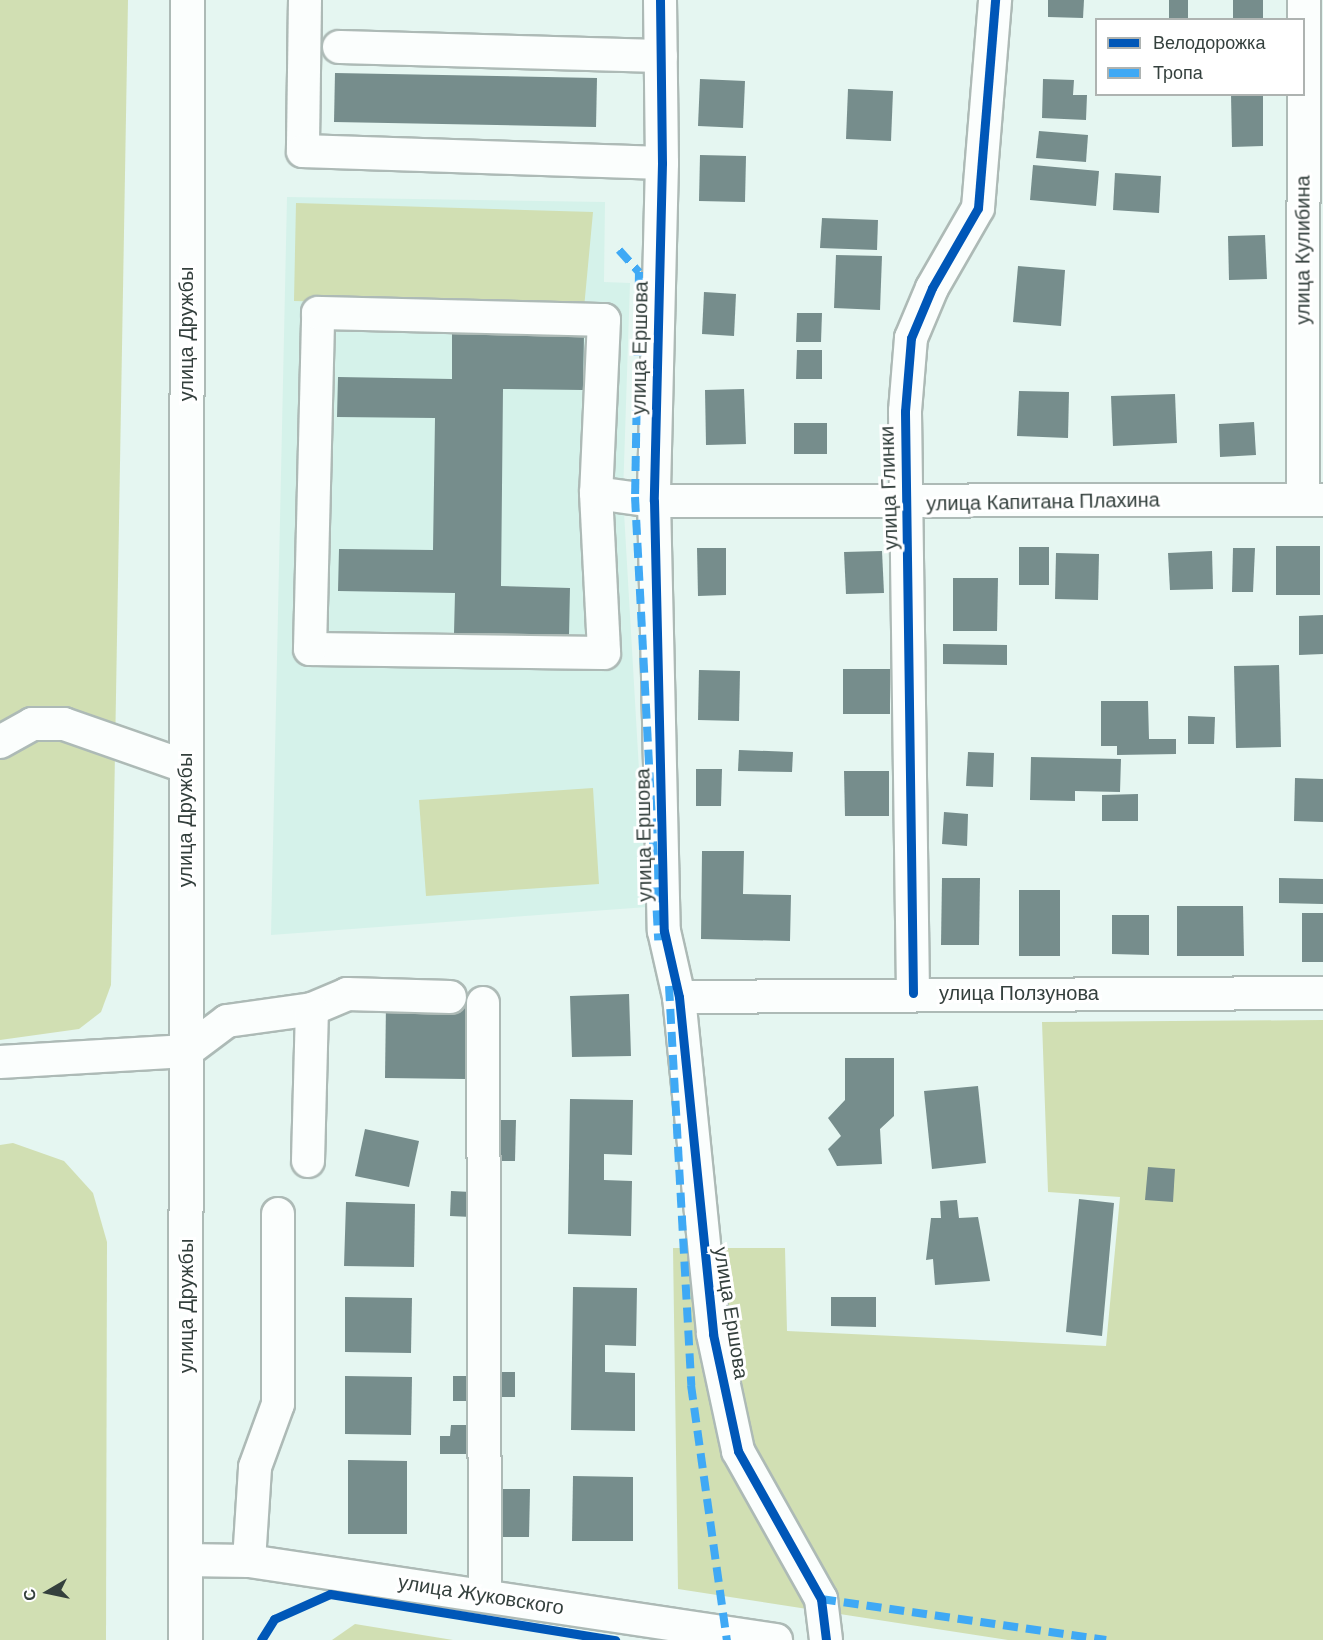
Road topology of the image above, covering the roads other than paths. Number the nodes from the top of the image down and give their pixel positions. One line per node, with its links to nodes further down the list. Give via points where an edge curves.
1 (187, 0): 16 (main road, улица Дружбы)
2 (305, 0): 10 (street, via 303,152)
3 (660, 0): 9 (street, улица Ершова)
4 (995, 0): 14 (street, улица Глинки, via 978,208 932,288 911,338)
5 (1304, 0): 6 (street, улица Кулибина)
6 (1304, 18)
7 (339, 48): 9 (street)
8 (1305, 55): 12 (street, улица Кулибина)
9 (661, 56): 10 (street, улица Ершова)
10 (662, 163): 13 (street, улица Ершова)
11 (596, 493): 11 (street, via 604,653 310,649 318,313 604,320); 13 (street, улица Капитана Плахина)
12 (1313, 499): 14 (street, улица Капитана Плахина)
13 (654, 501): 14 (street, улица Капитана Плахина); 20 (street, улица Ершова, via 664,931)
14 (905, 503): 17 (street, улица Глинки, via 913,697)
15 (0, 742): 16 (street, via 32,724 64,724)
16 (184, 766): 23 (main road, улица Дружбы)
17 (913, 993): 18 (street, улица Ползунова); 20 (street, улица Ползунова)
18 (1323, 993)
19 (450, 997): 22 (street, via 347,994)
20 (679, 997): 32 (street, улица Ершова, via 713,1334 738,1451 821,1599)
21 (483, 1003): 29 (street)
22 (312, 1010): 23 (street, via 227,1021); 25 (street)
23 (186, 1051): 24 (street); 27 (main road, улица Дружбы)
24 (0, 1062)
25 (308, 1161)
26 (278, 1214): 28 (street, via 278,1404 255,1467)
27 (185, 1560): 28 (street, улица Жуковского); 30 (main road, улица Дружбы)
28 (249, 1561): 29 (street, улица Жуковского)
29 (485, 1595): 31 (street, улица Жуковского)
30 (184, 1640)
31 (776, 1640)
32 (825, 1640)

